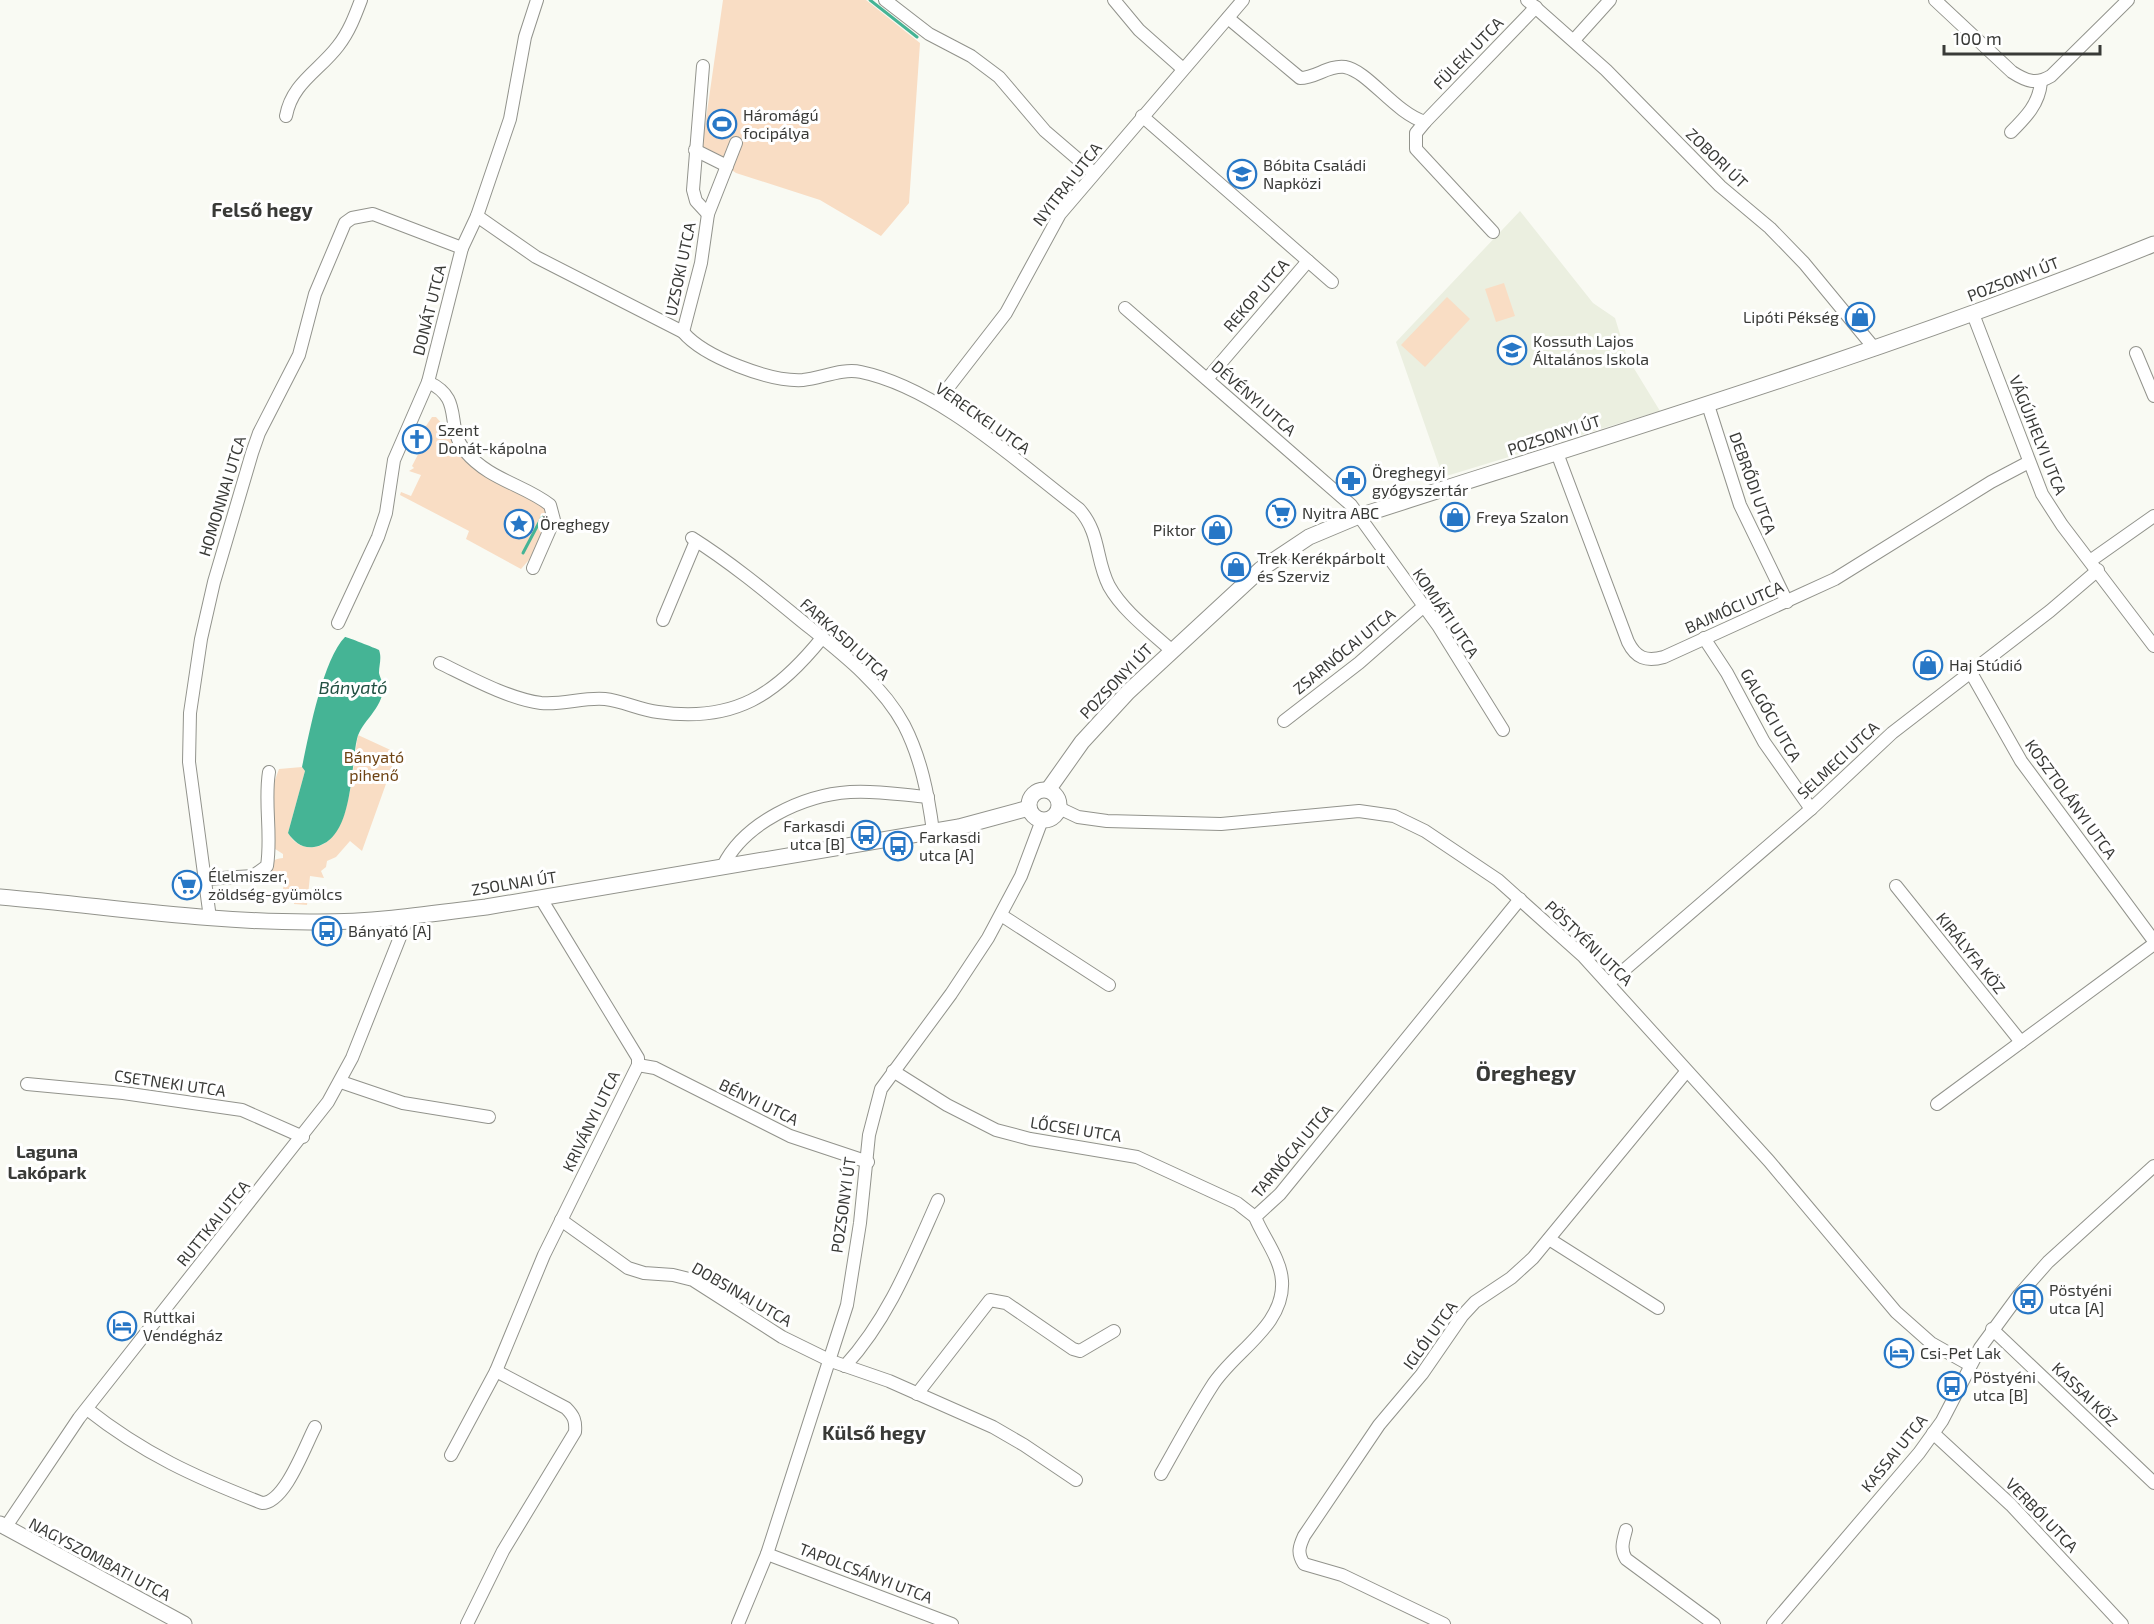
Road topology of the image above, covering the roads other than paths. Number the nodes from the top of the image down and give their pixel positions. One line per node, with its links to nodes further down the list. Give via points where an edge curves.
1 (361, 0): 15 (street, via 350,28 298,87)
2 (537, 0): 24 (street, DONÁT UTCA, via 525,37 513,111)
3 (885, 0): 22 (street, via 929,34 971,56 999,77 1045,131)
4 (1114, 0): 13 (street, via 1139,30)
5 (1243, 0): 10 (street, NYITRAI UTCA)
6 (1610, 0): 11 (street)
7 (1935, 0): 14 (street, via 2012,72 2024,80)
8 (2128, 0): 14 (street)
9 (1531, 4): 11 (street, ZOBORI ÚT); 17 (street, FÜLEKI UTCA)
10 (1228, 18): 13 (street, NYITRAI UTCA); 17 (street, via 1300,78 1336,67 1354,70 1405,113)
11 (1574, 40): 33 (street, ZOBORI ÚT, via 1720,186 1786,244)
12 (703, 66): 20 (street, UZSOKI UTCA)
13 (1183, 69): 16 (street, NYITRAI UTCA)
14 (2041, 82): 18 (street, via 2031,112)
15 (286, 116)
16 (1142, 116): 22 (street, NYITRAI UTCA); 28 (street, REKOP UTCA)
17 (1425, 122): 25 (street, FÜLEKI UTCA, via 1416,133 1416,149)
18 (2011, 132)
19 (736, 143): 21 (street, UZSOKI UTCA)
20 (695, 150): 21 (street); 23 (street, UZSOKI UTCA, via 693,190 696,201)
21 (727, 166): 23 (street, UZSOKI UTCA)
22 (1094, 173): 38 (street, NYITRAI UTCA, via 1060,214 1001,321)
23 (708, 214): 32 (street, UZSOKI UTCA, via 701,263)
24 (477, 216): 27 (street, DONÁT UTCA); 32 (street, VERECKEI UTCA, via 536,256)
25 (1493, 232)
26 (2154, 244): 31 (street, POZSONYI ÚT)
27 (462, 248): 36 (street, DONÁT UTCA); 67 (street, HOMONNAI UTCA, via 373,214 362,214 345,223 328,259 299,356 252,453 201,639 190,713 189,762)
28 (1308, 261): 29 (street, REKOP UTCA); 35 (street, REKOP UTCA)
29 (1332, 282)
30 (1125, 308): 35 (street, DÉVÉNYI UTCA)
31 (1972, 314): 33 (street, POZSONYI ÚT); 41 (street, VÁGÚJHELYI UTCA)
32 (683, 332): 38 (street, VERECKEI UTCA, via 692,343 733,364 801,380 858,371)
33 (1875, 349): 39 (street, POZSONYI ÚT)
34 (2136, 354): 37 (street)
35 (1207, 379): 42 (street, DÉVÉNYI UTCA, via 1343,497)
36 (428, 382): 45 (street, via 450,398 456,434 465,451 501,480 550,505 554,520); 49 (street, DONÁT UTCA, via 394,460 378,537)
37 (2154, 396)
38 (938, 402): 53 (street, VERECKEI UTCA, via 1079,509 1097,540 1109,586)
39 (1708, 405): 40 (street, POZSONYI ÚT); 46 (street, DEBRŐDI UTCA, via 1740,505)
40 (1557, 453): 42 (street, POZSONYI ÚT); 51 (street, BAJMÓCI UTCA, via 1631,649 1645,660 1654,660)
41 (2029, 462): 44 (street, VÁGÚJHELYI UTCA, via 2052,510); 46 (street, BAJMÓCI UTCA, via 1990,482 1848,572)
42 (1359, 516): 47 (street, KOMJÁTI UTCA); 53 (street, POZSONYI ÚT, via 1324,529 1284,551)
43 (2154, 516): 44 (street, SELMECI UTCA)
44 (2094, 566): 52 (street, VÁGÚJHELYI UTCA); 55 (street, SELMECI UTCA, via 2050,611)
45 (533, 568)
46 (1787, 602): 51 (street, BAJMÓCI UTCA)
47 (1424, 606): 56 (street, ZSARNÓCAI UTCA); 57 (street, KOMJÁTI UTCA)
48 (663, 620): 50 (street, FARKASDI UTCA, via 694,539)
49 (338, 623)
50 (822, 638): 54 (street, via 791,674 768,693 728,711 693,715 654,712 605,699 541,702 475,680); 60 (street, FARKASDI UTCA, via 871,682 895,711 912,744)
51 (1704, 638): 63 (street, GALGÓCI UTCA, via 1764,742)
52 (2154, 646)
53 (1171, 650): 59 (street, POZSONYI ÚT, via 1101,720)
54 (440, 663)
55 (1970, 670): 63 (street, SELMECI UTCA, via 1892,733); 75 (street, KOSZTOLÁNYI UTCA, via 2021,761)
56 (1284, 721)
57 (1503, 730)
58 (269, 772): 67 (street, via 267,866 253,876)
59 (1048, 790): 61 (street, via 1035,792 1029,799); 62 (street, via 1058,799)
60 (928, 797): 65 (street, FARKASDI UTCA); 66 (street, via 850,792 812,799 754,829 738,842)
61 (1029, 808): 64 (street); 65 (street, ZSOLNAI ÚT)
62 (1059, 808): 64 (street, via 1053,817); 71 (street, PÖSTYÉNI UTCA, via 1078,817 1107,821 1198,824 1236,824 1340,811 1394,816 1469,859)
63 (1811, 808): 76 (street, SELMECI UTCA)
64 (1042, 820): 72 (street, POZSONYI ÚT, via 1036,843)
65 (933, 831): 66 (street, ZSOLNAI ÚT)
66 (723, 866): 70 (street, ZSOLNAI ÚT)
67 (206, 879): 74 (street, HOMONNAI UTCA)
68 (1896, 886): 78 (street, KIRÁLYFA KÖZ)
69 (0, 897): 74 (street, ZSOLNAI ÚT)
70 (540, 897): 73 (street, ZSOLNAI ÚT); 79 (street, KRIVÁNYI UTCA, via 638,1058)
71 (1520, 899): 76 (street, PÖSTYÉNI UTCA); 90 (street, TARNÓCAI UTCA, via 1280,1194)
72 (1001, 915): 77 (street); 80 (street, POZSONYI ÚT, via 951,994)
73 (408, 917): 74 (street, ZSOLNAI ÚT, via 318,922); 82 (street, RUTTKAI UTCA)
74 (210, 918)
75 (2154, 943): 78 (street)
76 (1609, 983): 81 (street, PÖSTYÉNI UTCA)
77 (1109, 985)
78 (2021, 1042): 84 (street)
79 (638, 1065): 87 (street, BÉNYI UTCA, via 655,1068 790,1136); 91 (street, KRIVÁNYI UTCA)
80 (893, 1071): 87 (street, POZSONYI ÚT, via 881,1089 872,1118); 90 (street, LŐCSEI UTCA, via 996,1130 1137,1157 1237,1203)
81 (1686, 1072): 92 (street, IGLÓI UTCA); 97 (street, PÖSTYÉNI UTCA, via 1769,1161 1896,1312 1931,1343)
82 (341, 1082): 85 (street, via 403,1103); 86 (street, RUTTKAI UTCA)
83 (27, 1084): 86 (street, CSETNEKI UTCA, via 242,1110)
84 (1937, 1104)
85 (489, 1117)
86 (303, 1137): 101 (street, RUTTKAI UTCA)
87 (868, 1162): 96 (street, POZSONYI ÚT, via 846,1305)
88 (2154, 1166): 94 (street, KASSAI UTCA, via 2048,1262)
89 (938, 1200): 98 (street, via 898,1290)
90 (1255, 1217): 105 (street, TARNÓCAI UTCA, via 1280,1269 1281,1291 1276,1306 1258,1336 1213,1384)
91 (561, 1220): 96 (street, DOBSINAI UTCA, via 628,1268 693,1280 782,1336); 99 (street, KRIVÁNYI UTCA)
92 (1549, 1239): 93 (street); 115 (street, IGLÓI UTCA, via 1520,1271 1475,1302 1462,1316 1422,1374 1379,1425 1304,1536 1299,1556 1304,1564 1342,1575)
93 (1658, 1308)
94 (1992, 1329): 97 (street, KASSAI UTCA); 107 (street, KASSAI KÖZ)
95 (1114, 1331): 100 (street, via 1080,1351 1006,1303 990,1300)
96 (831, 1361): 98 (street, DOBSINAI UTCA); 110 (street, POZSONYI ÚT)
97 (1970, 1365): 103 (street, KASSAI UTCA)
98 (845, 1366): 100 (street, DOBSINAI UTCA)
99 (496, 1371): 104 (street, KRIVÁNYI UTCA); 112 (street, via 566,1408 576,1423 503,1551)
100 (917, 1394): 106 (street, DOBSINAI UTCA, via 1010,1436)
101 (87, 1409): 102 (street, via 170,1465 262,1503 281,1494); 108 (street, RUTTKAI UTCA)
102 (315, 1427)
103 (1933, 1433): 117 (street, KASSAI UTCA); 118 (street, VERBÓI UTCA, via 2011,1505)
104 (451, 1455)
105 (1161, 1474)
106 (1076, 1480)
107 (2154, 1483)
108 (2, 1526): 111 (street, NAGYSZOMBATI UTCA)
109 (1626, 1530): 116 (street, via 1622,1544 1626,1559)
110 (767, 1554): 113 (street, POZSONYI ÚT); 114 (street, TAPOLCSÁNYI UTCA)
111 (184, 1624)
112 (467, 1624)
113 (738, 1624)
114 (952, 1624)
115 (1444, 1624)
116 (1714, 1624)
117 (1773, 1624)
118 (2122, 1624)

